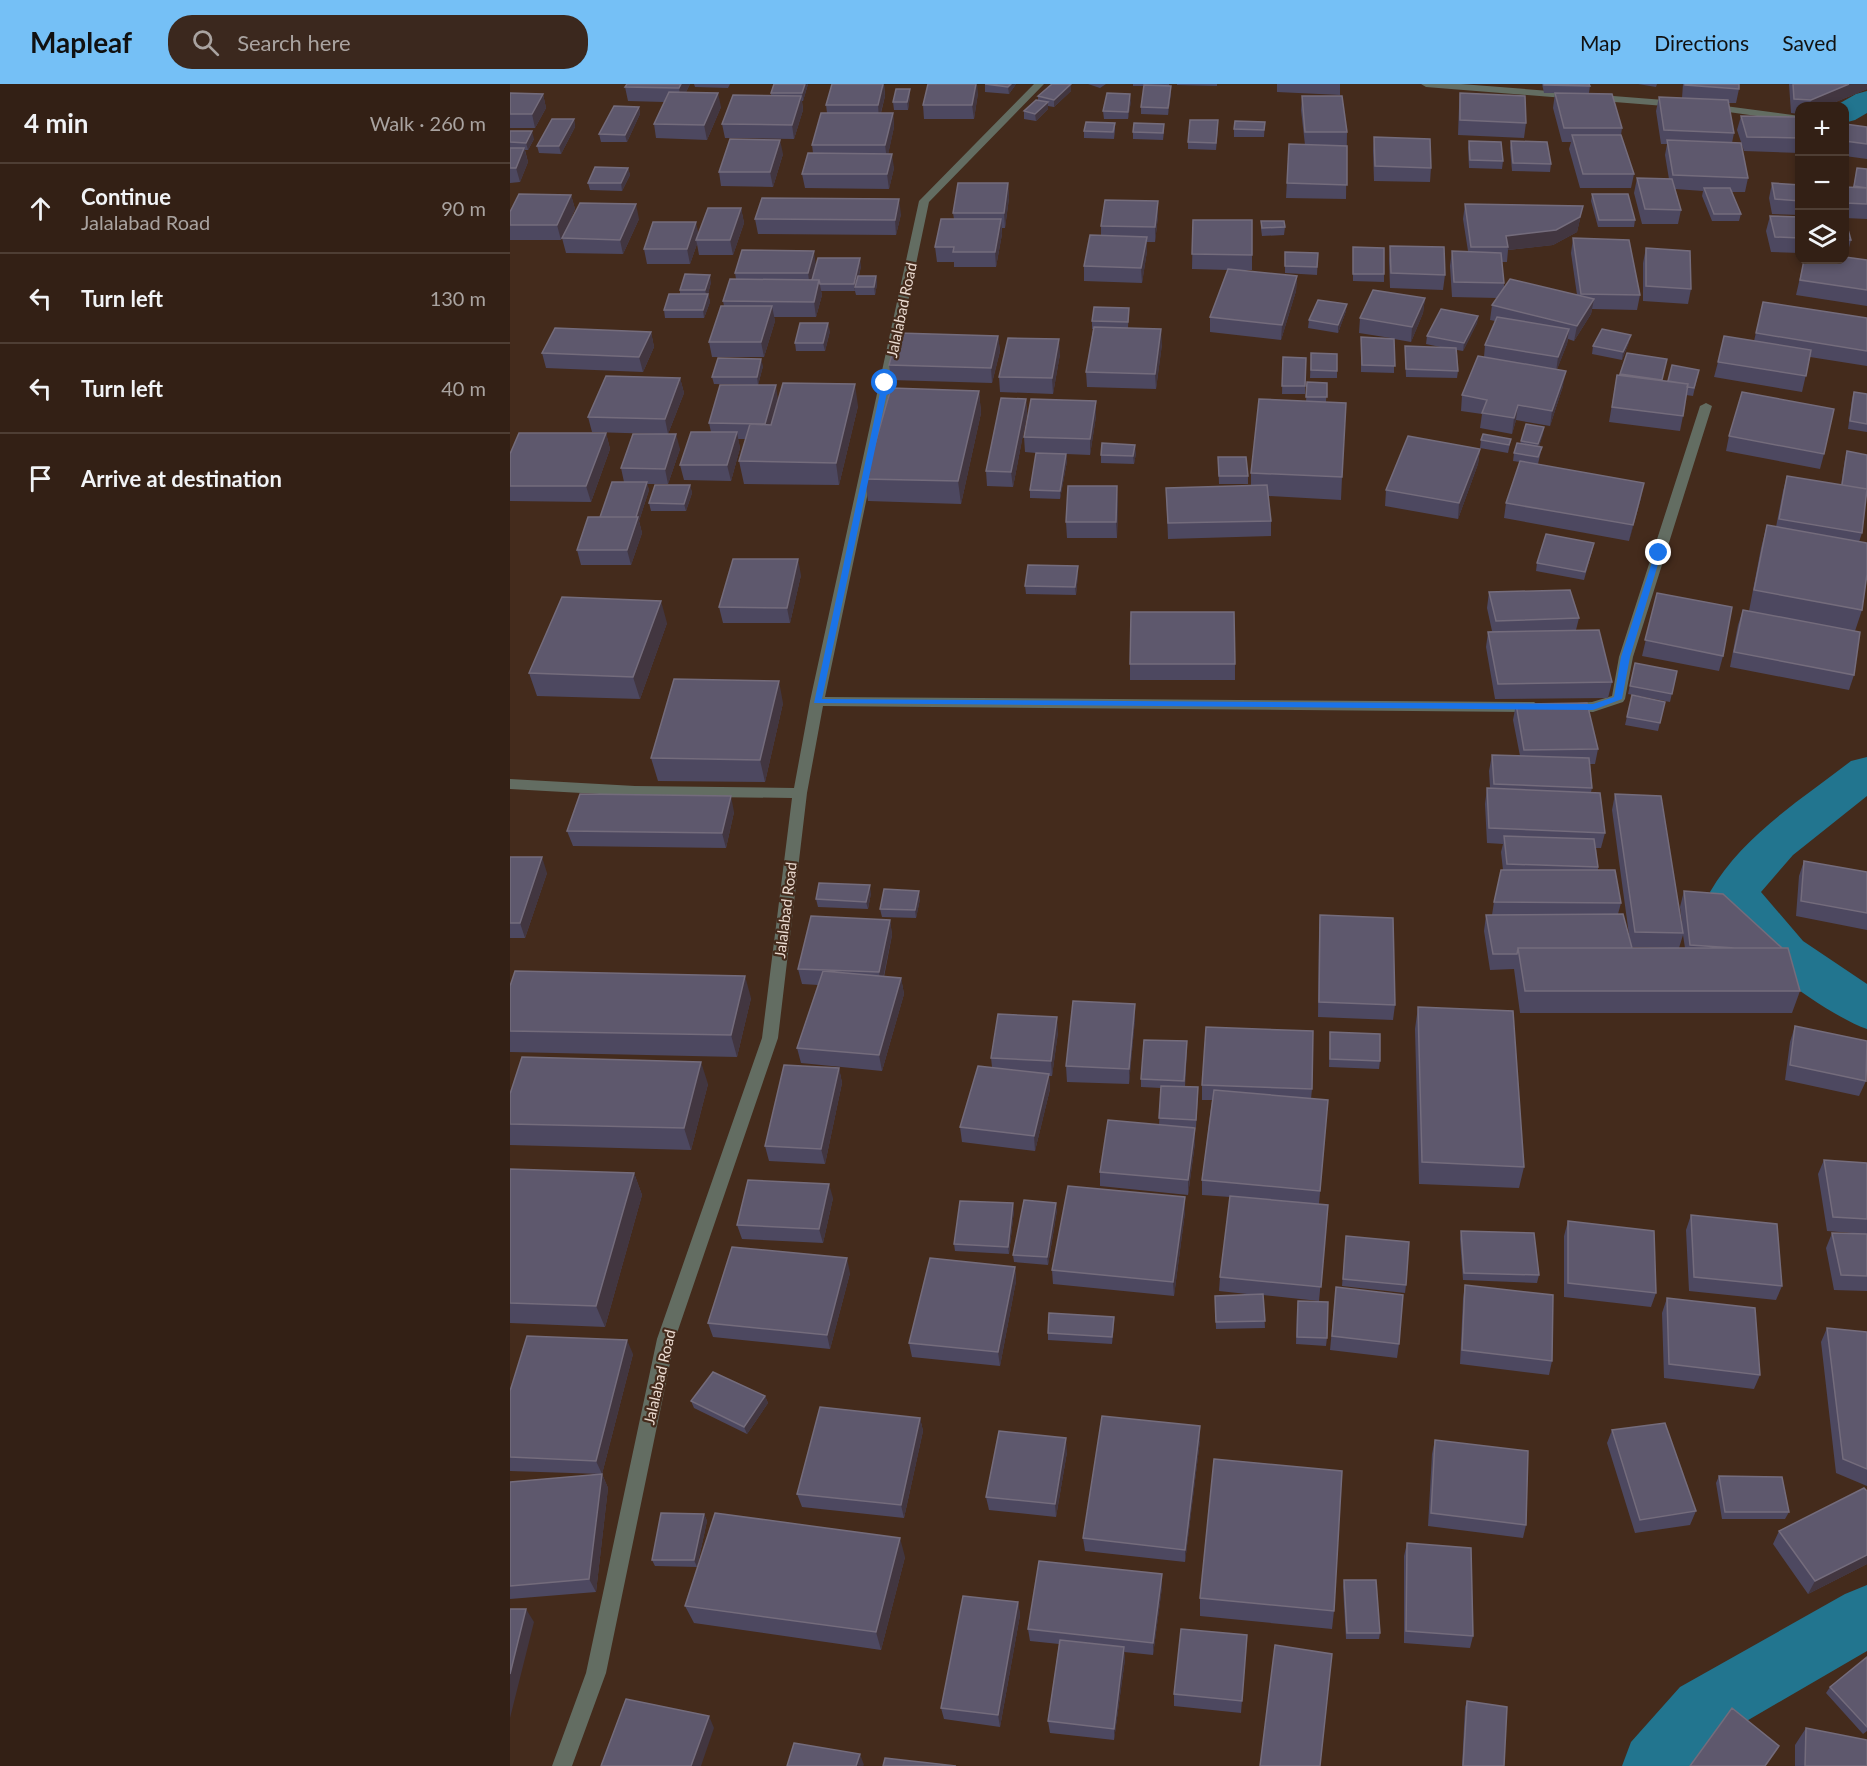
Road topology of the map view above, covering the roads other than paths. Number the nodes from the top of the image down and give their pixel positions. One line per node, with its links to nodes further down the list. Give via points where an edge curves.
1 (1039, 84): 7 (street, Jalalabad Road, via 924,201)
2 (1426, 84): 3 (street)
3 (1693, 106)
4 (1704, 107): 5 (street)
5 (1795, 118)
6 (1706, 406): 7 (street, via 1626,657 1618,699 1593,707)
7 (817, 701): 9 (street, Jalalabad Road)
8 (510, 784): 9 (street)
9 (800, 794): 10 (street, Jalalabad Road, via 770,1038 666,1339 596,1673)
10 (562, 1766)

